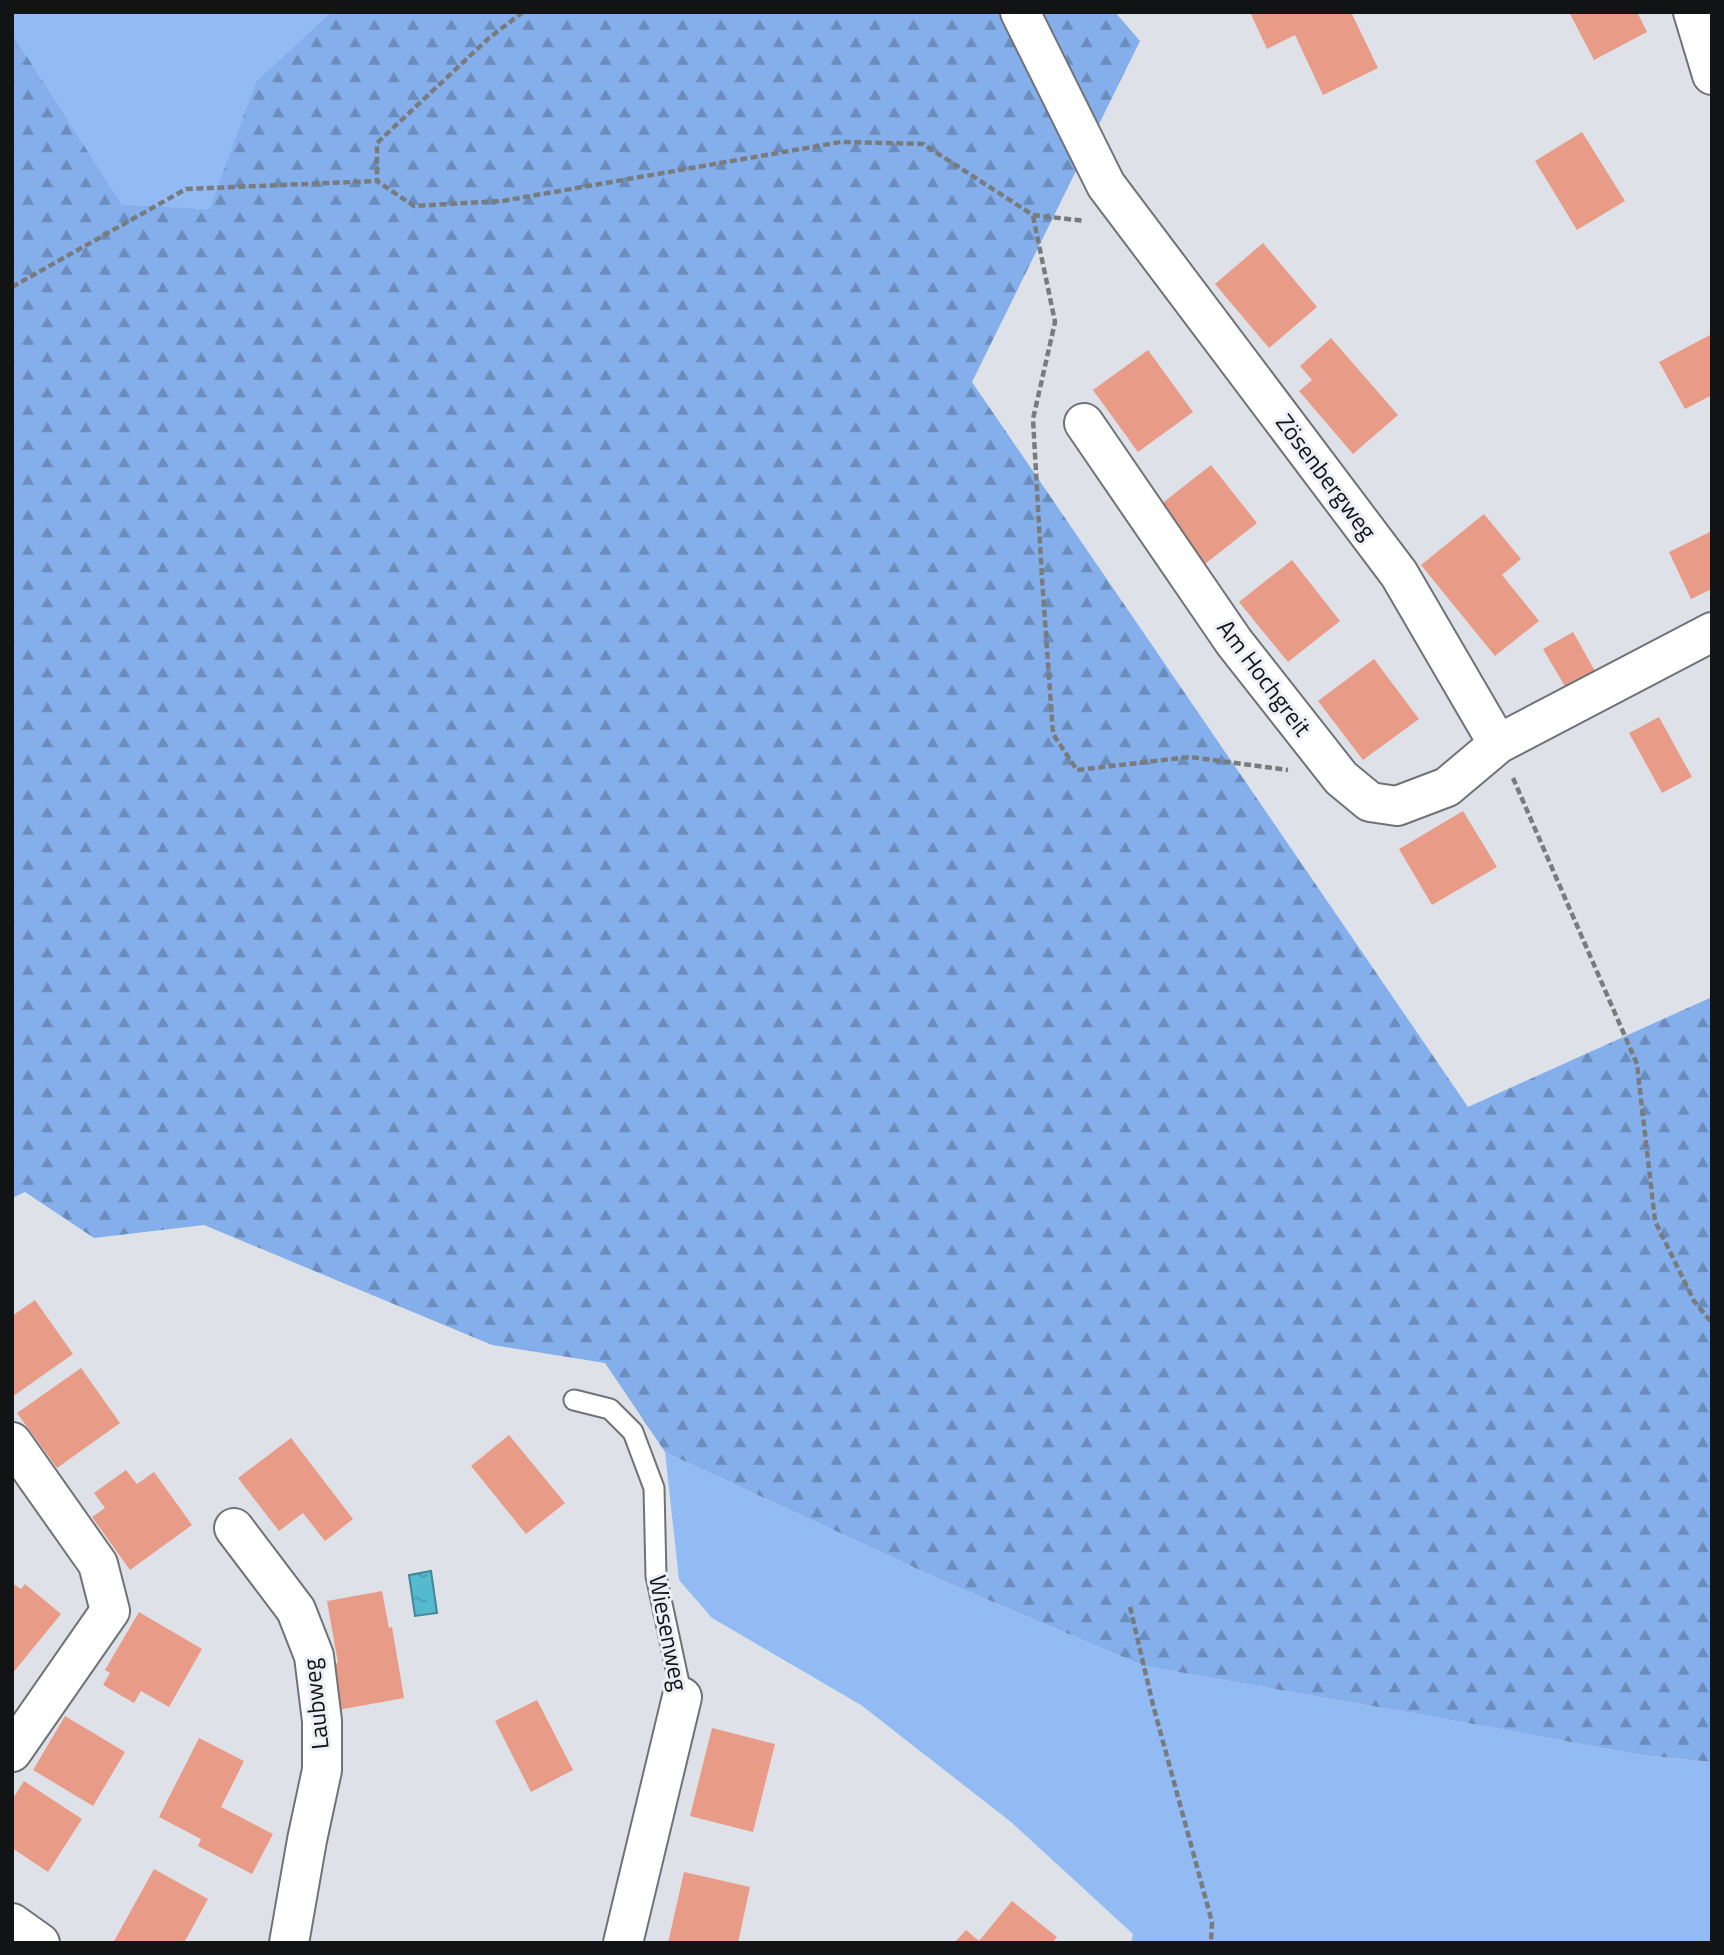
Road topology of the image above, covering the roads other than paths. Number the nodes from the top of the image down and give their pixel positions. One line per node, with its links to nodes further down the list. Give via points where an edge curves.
1 (1020, 12): 6 (street, Zösenbergweg, via 1106,185 1399,574)
2 (1693, 12): 3 (street)
3 (1712, 75)
4 (1084, 423): 6 (street, Am Hochgreit, via 1234,642 1341,778 1370,802 1397,807 1447,788)
5 (1712, 632): 6 (street)
6 (1498, 744)
7 (574, 1400): 10 (lane, Wiesenweg, via 610,1409 633,1432 654,1488 656,1576)
8 (12, 1442): 11 (street, via 98,1563 110,1611)
9 (234, 1528): 14 (street, Laubweg, via 296,1611 314,1656 323,1721 322,1770)
10 (682, 1697): 15 (street, Wiesenweg)
11 (12, 1752)
12 (12, 1923): 13 (street)
13 (40, 1943)
14 (289, 1943)
15 (622, 1943)

